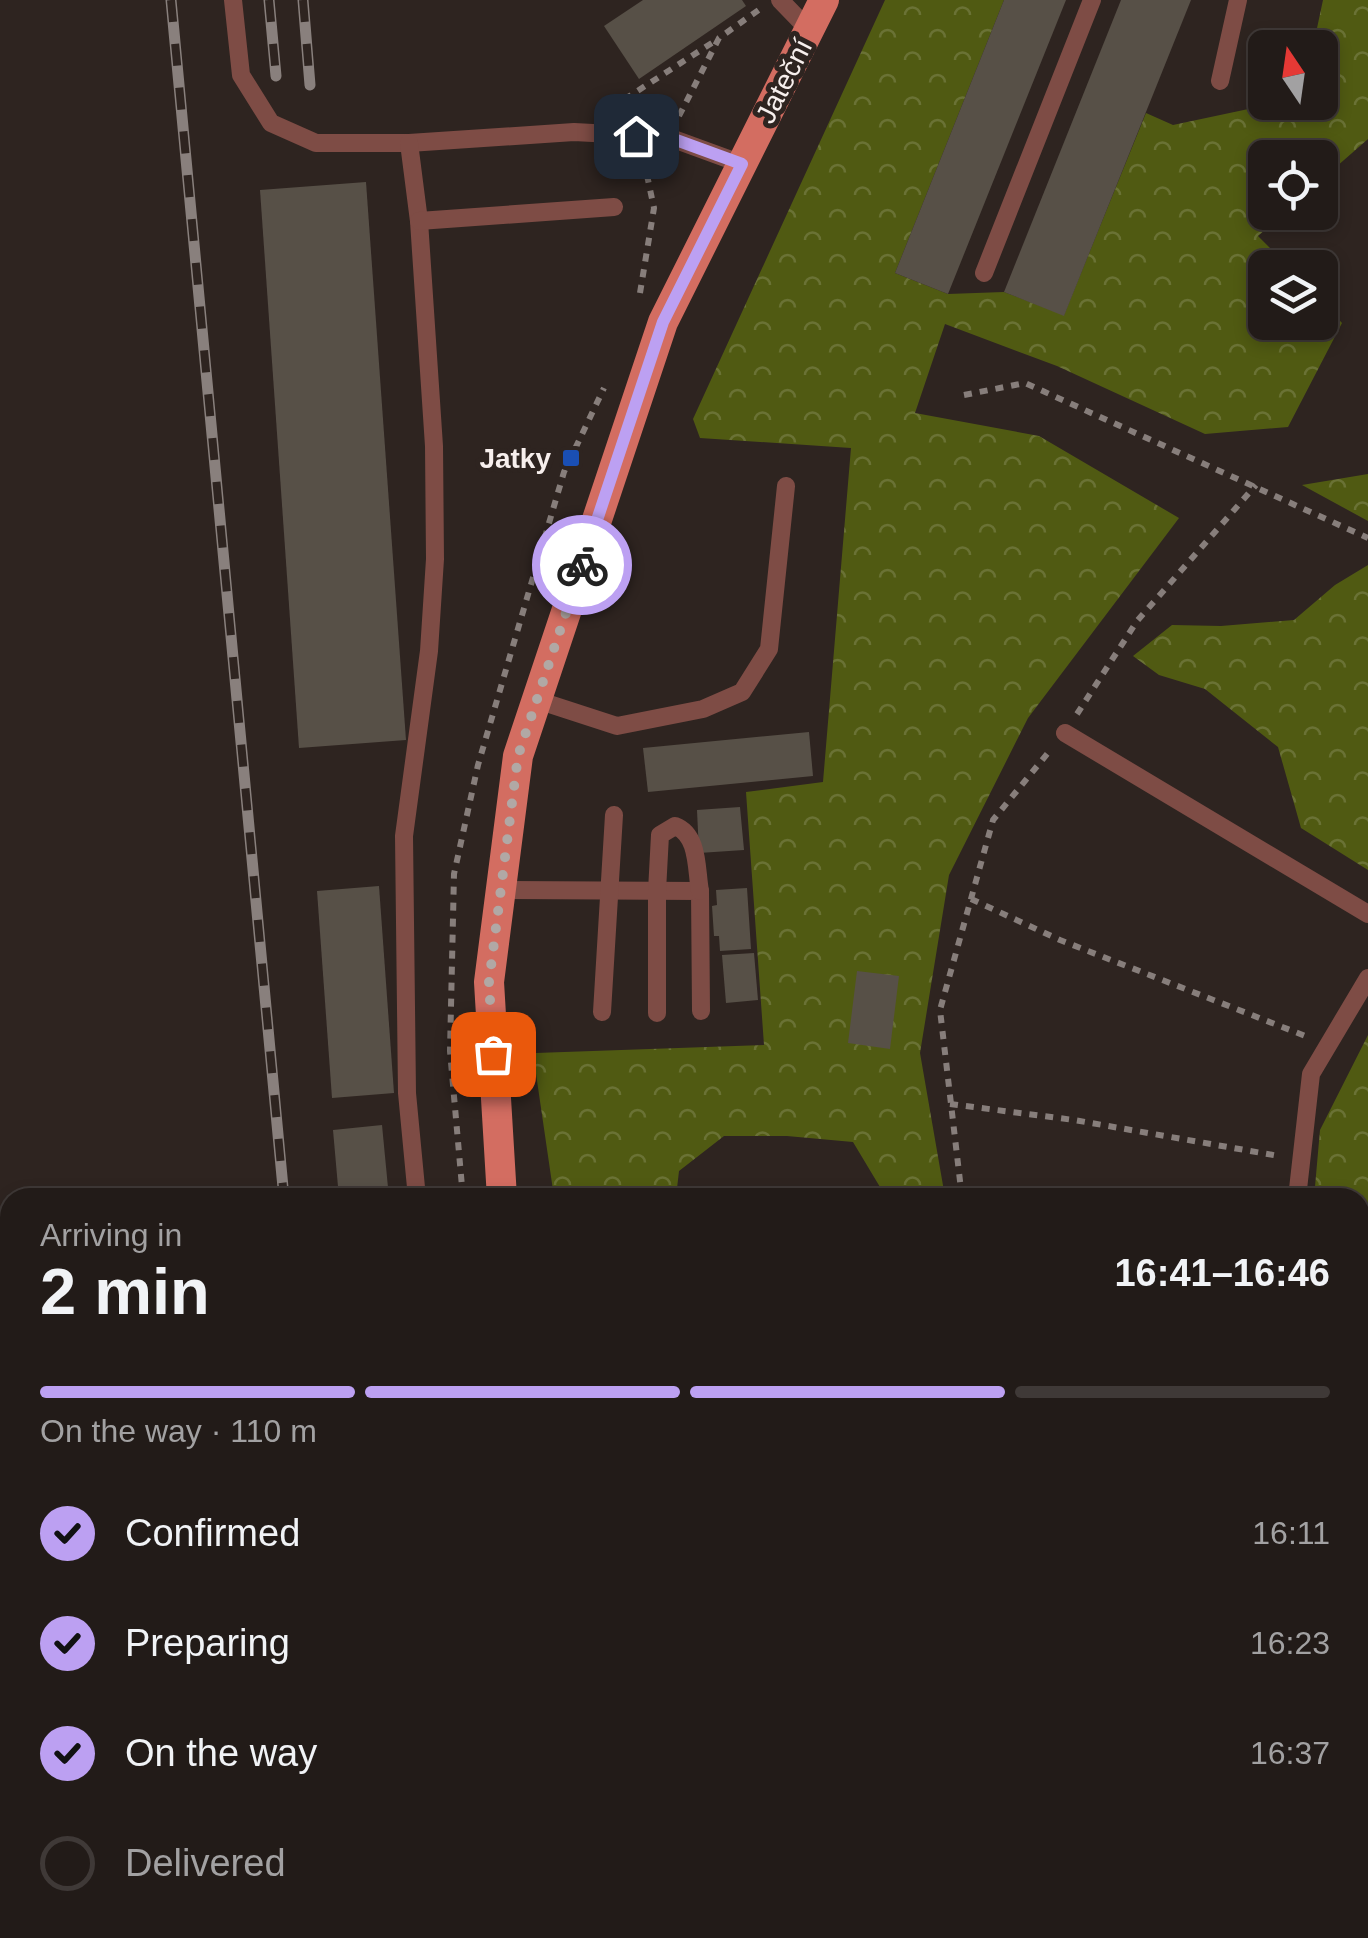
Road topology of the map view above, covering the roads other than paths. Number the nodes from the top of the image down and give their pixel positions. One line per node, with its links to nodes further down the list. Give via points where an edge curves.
1 (233, 0): 8 (lane, via 241,75 271,124 316,143)
2 (780, 0): 6 (lane)
3 (824, 0): 6 (main road, Jateční)
4 (1092, 0): 12 (lane)
5 (1238, 0): 7 (lane)
6 (809, 30): 9 (main road, Jateční)
7 (1220, 81)
8 (410, 143): 9 (lane, via 574,132 668,137); 11 (lane)
9 (742, 164): 14 (main road, Jateční, via 663,322)
10 (614, 207): 11 (lane)
11 (419, 221): 26 (lane, via 435,559 404,836 406,1093)
12 (984, 273)
13 (786, 486): 14 (lane, via 769,649 742,692 703,709 617,726)
14 (537, 700): 17 (main road, Jateční, via 518,756)
15 (1065, 732): 21 (lane)
16 (614, 815): 18 (lane)
17 (501, 890): 18 (lane); 27 (main road, Jateční, via 489,982)
18 (607, 890): 19 (lane); 23 (lane)
19 (656, 891): 20 (lane); 20 (lane, via 660,835 675,826 692,838); 25 (lane)
20 (700, 891): 24 (lane)
21 (1368, 914)
22 (1368, 978): 28 (lane, via 1311,1074)
23 (602, 1012)
24 (701, 1012)
25 (657, 1014)
26 (416, 1188)
27 (501, 1188)
28 (1299, 1188)

